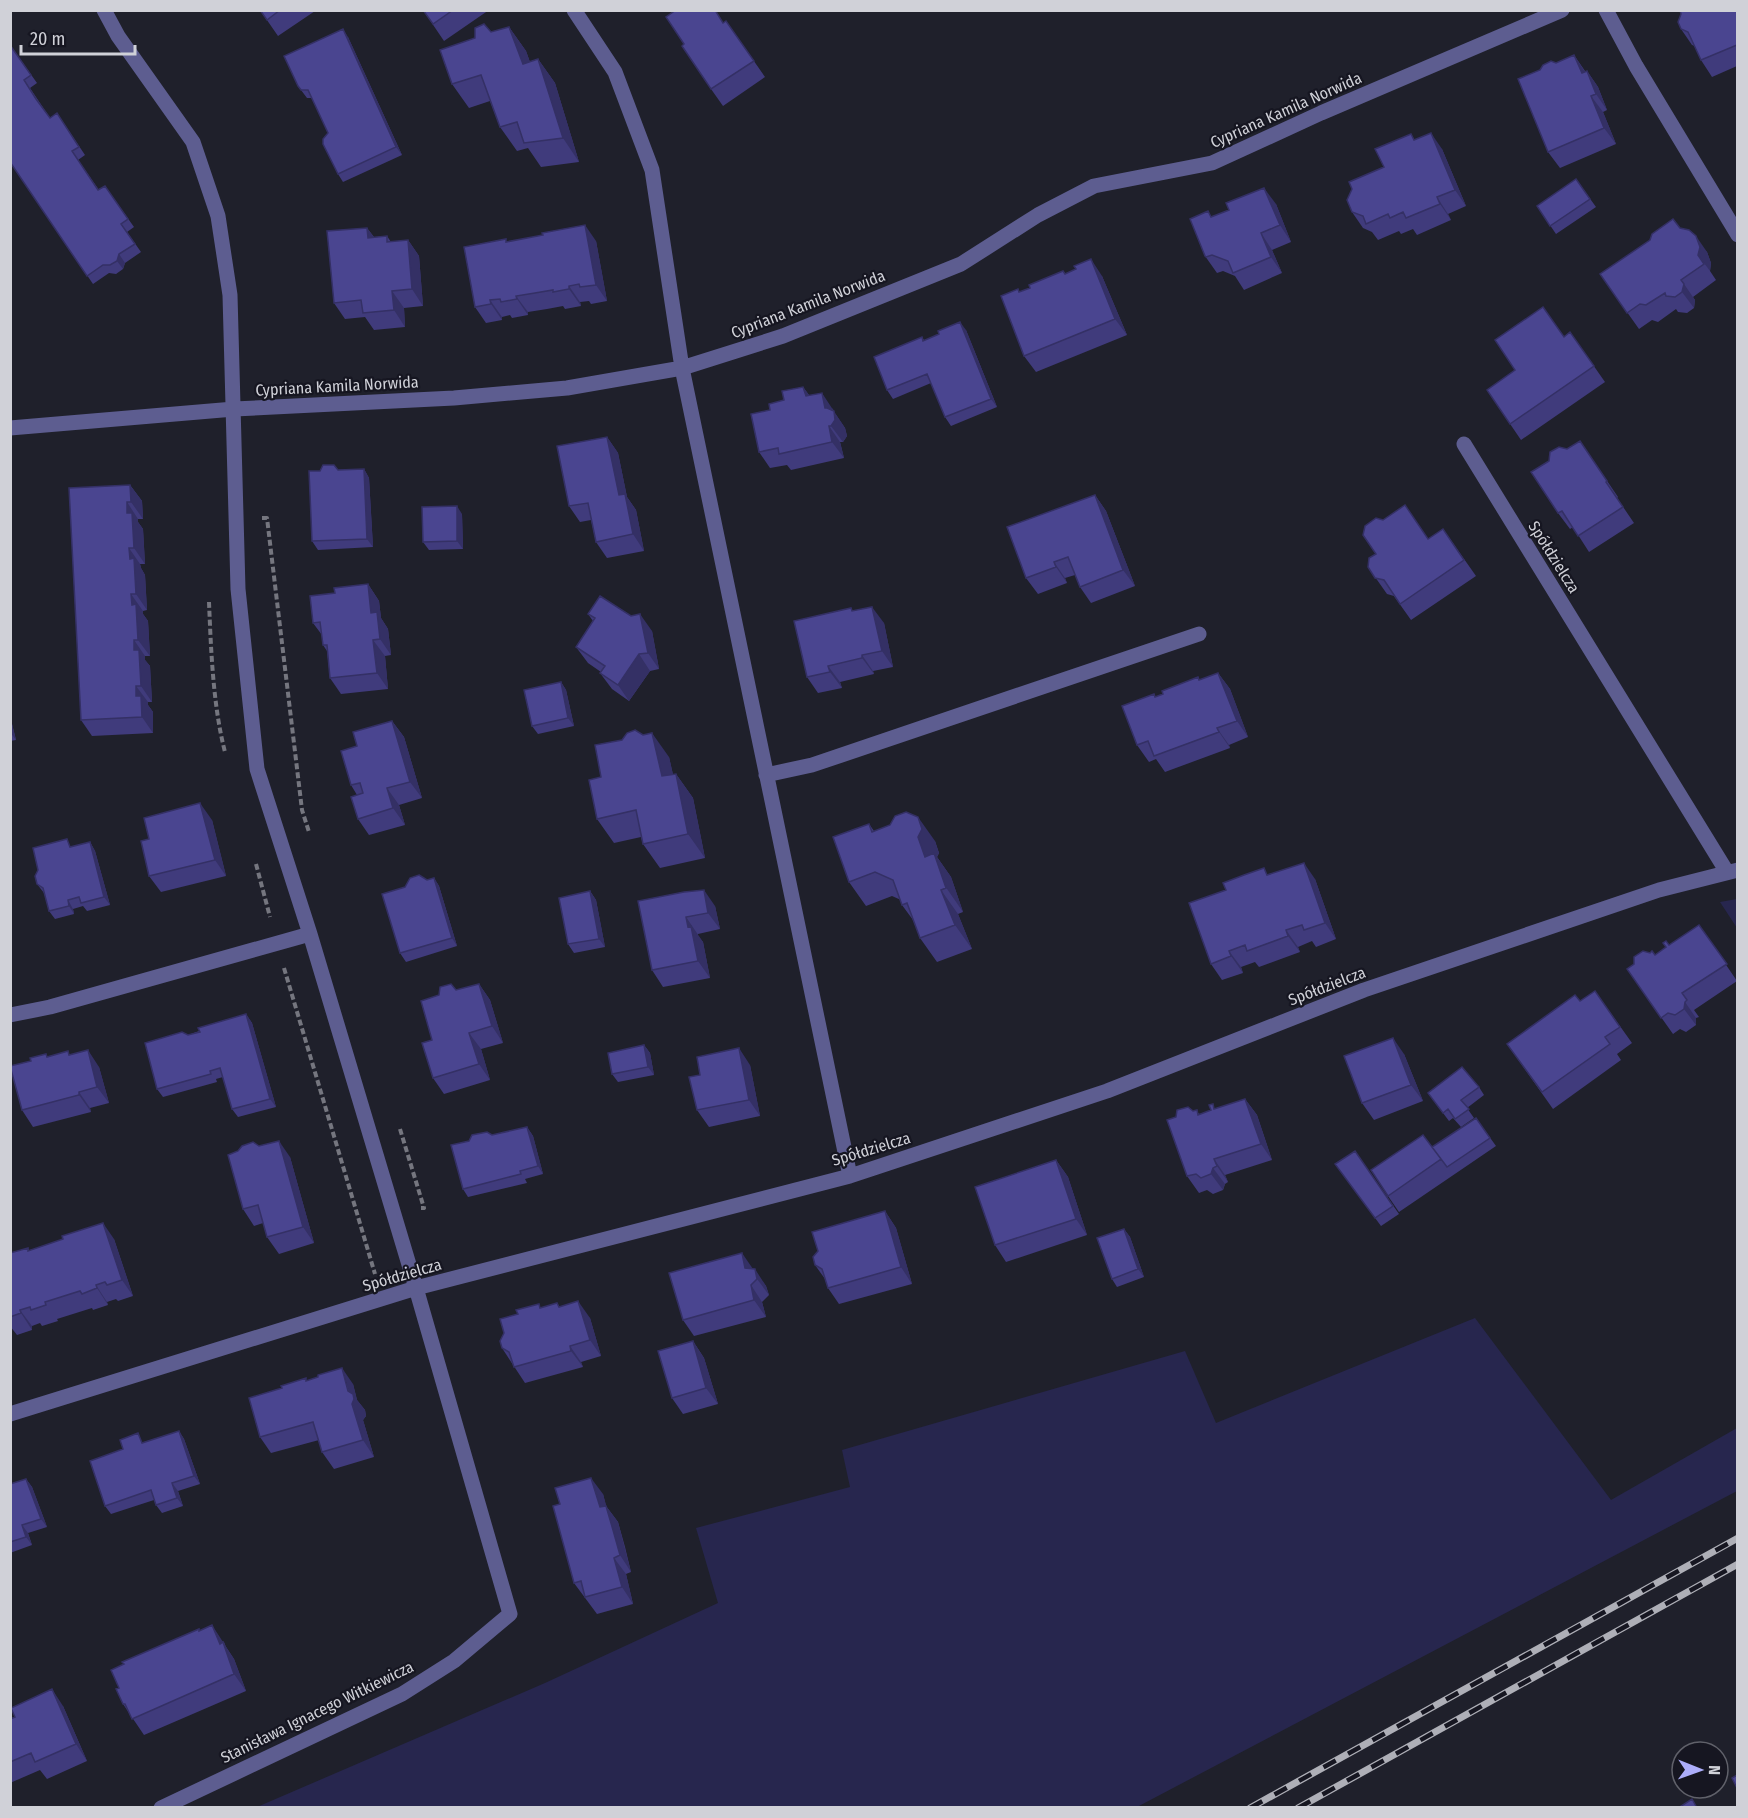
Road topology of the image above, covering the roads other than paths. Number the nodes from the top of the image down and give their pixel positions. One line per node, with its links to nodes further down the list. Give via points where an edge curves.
1 (104, 10): 7 (street, via 193,142 218,216 230,296)
2 (574, 10): 6 (street, via 615,72 652,170)
3 (1562, 10): 6 (street, Cypriana Kamila Norwida, via 1212,163 1094,186 1038,215 961,264 783,336)
4 (1606, 10): 5 (street)
5 (1737, 236)
6 (682, 368): 7 (street, Cypriana Kamila Norwida, via 567,388); 11 (street)
7 (234, 409): 8 (street, Cypriana Kamila Norwida); 13 (street, via 238,589 257,769)
8 (10, 428)
9 (1464, 444): 12 (street, Spółdzielcza)
10 (1199, 634): 11 (street, via 812,765)
11 (766, 775): 15 (street)
12 (1732, 871): 15 (street, Spółdzielcza, via 1659,890 1364,990 1107,1091)
13 (310, 934): 14 (street); 16 (street)
14 (10, 1015)
15 (850, 1176): 16 (street, Spółdzielcza)
16 (416, 1288): 17 (street, Spółdzielcza); 18 (street, Stanisława Ignacego Witkiewicza, via 510,1614 454,1661 402,1694)
17 (10, 1414)
18 (161, 1808)

